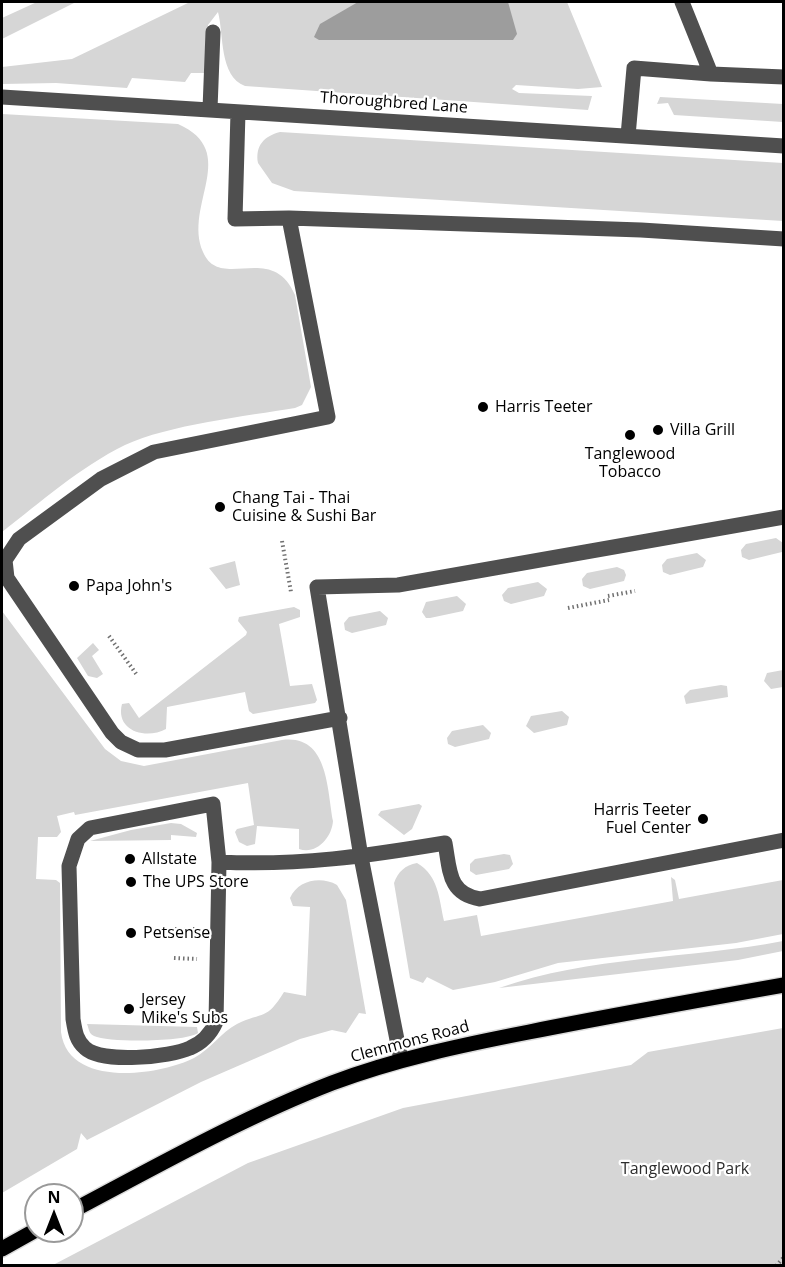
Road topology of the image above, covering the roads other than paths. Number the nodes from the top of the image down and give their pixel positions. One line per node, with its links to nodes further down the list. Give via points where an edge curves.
1 (682, 2): 3 (street)
2 (213, 32): 6 (street)
3 (711, 74): 4 (street); 8 (street, via 634,68)
4 (783, 77)
5 (2, 97): 6 (street, Thoroughbred Lane)
6 (210, 109): 7 (street, Thoroughbred Lane)
7 (237, 112): 8 (street, Thoroughbred Lane); 10 (street, via 235,219)
8 (628, 136): 9 (street, Thoroughbred Lane)
9 (783, 146)
10 (289, 218): 11 (street); 13 (street, via 328,417 154,452 101,479 19,538 8,552 4,568 93,708 112,734 129,747 147,752 165,750)
11 (783, 239)
12 (783, 517): 13 (street, via 398,585 317,587)
13 (340, 718): 15 (street)
14 (783, 840): 15 (street, via 480,899 467,897 456,888 445,843)
15 (361, 857): 16 (street, via 274,865); 18 (street)
16 (219, 862): 16 (street, via 213,804 90,828 78,839 69,866 73,1019 76,1036 86,1048 110,1056 152,1056 200,1043 212,1032 217,1013)
17 (783, 985): 18 (main road, Clemmons Road)
18 (401, 1060): 19 (main road, Clemmons Road, via 271,1109)
19 (84, 1205)
20 (24, 1237): 21 (main road)
21 (2, 1249)

